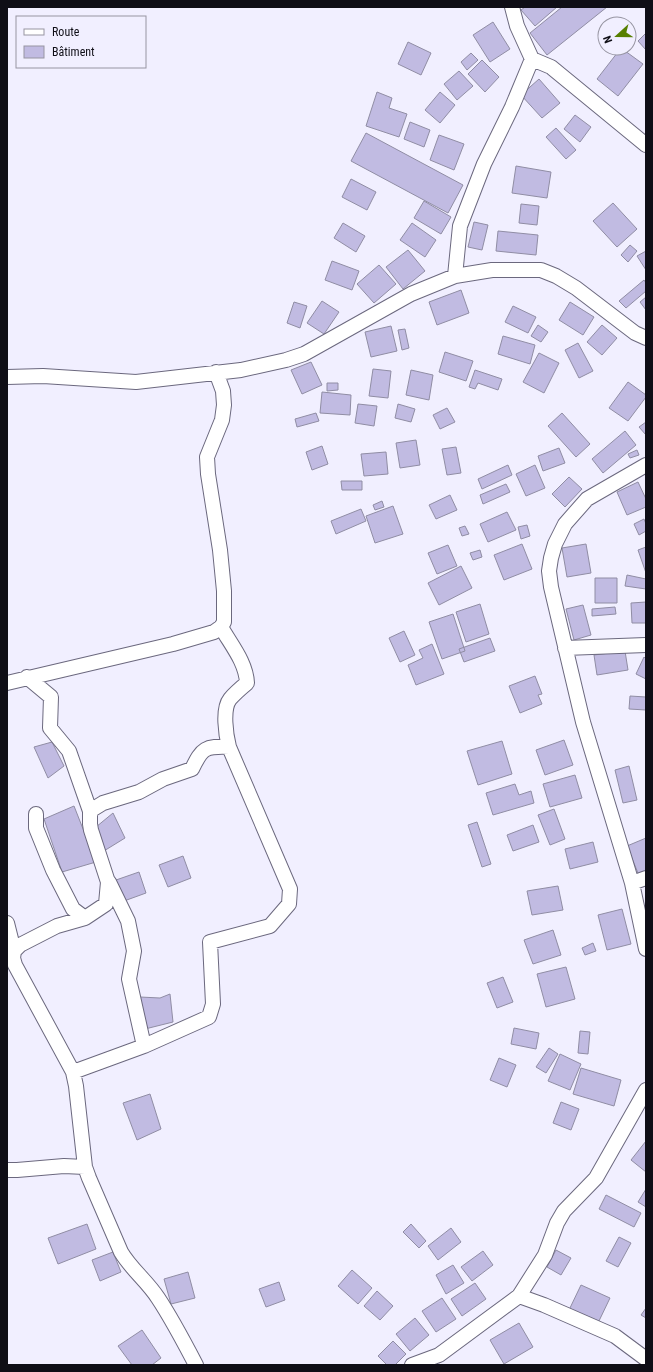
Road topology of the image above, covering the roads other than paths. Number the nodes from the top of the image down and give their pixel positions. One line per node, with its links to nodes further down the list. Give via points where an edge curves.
1 (512, 7): 2 (street, via 517,26)
2 (532, 59): 3 (street, via 551,67); 4 (street, via 484,164 460,226)
3 (646, 145)
4 (455, 276): 5 (street, via 492,270 541,270 576,288 635,333); 6 (street, via 411,294 304,354 241,370)
5 (646, 338)
6 (216, 372): 7 (street, via 136,382 42,376); 9 (street, via 223,391 224,405 222,420 207,457 224,591 224,622)
7 (7, 377)
8 (646, 465): 11 (street, via 587,499 566,524 555,544 549,571)
9 (221, 627): 12 (street, via 214,632 173,644); 14 (street, via 243,664 247,683 227,705 226,732)
10 (646, 645): 11 (street)
11 (565, 648): 19 (street, via 583,722)
12 (27, 677): 13 (street); 15 (street, via 51,697 50,728 69,751)
13 (7, 683)
14 (229, 747): 15 (street, via 214,746 206,749 200,753 192,768 139,792 103,803); 24 (street, via 290,889 289,904 270,926 210,942 213,1004 209,1017)
15 (90, 811): 18 (street, via 91,830)
16 (36, 814): 20 (street, via 36,828 53,870 73,909)
17 (646, 878): 19 (street)
18 (108, 882): 20 (street, via 106,904); 24 (street, via 128,921 134,951 129,979)
19 (632, 883): 22 (street)
20 (85, 918): 23 (street, via 57,926 20,945)
21 (7, 923): 23 (street)
22 (646, 949)
23 (14, 951): 25 (street, via 15,965)
24 (144, 1046): 25 (street)
25 (73, 1072): 27 (street)
26 (646, 1090): 29 (street, via 596,1178 564,1211 545,1255)
27 (85, 1167): 28 (street); 32 (street, via 126,1261 158,1298)
28 (7, 1170)
29 (519, 1296): 30 (street, via 615,1336); 31 (street)
30 (646, 1359)
31 (441, 1360): 33 (street)
32 (196, 1365)
33 (412, 1365)

